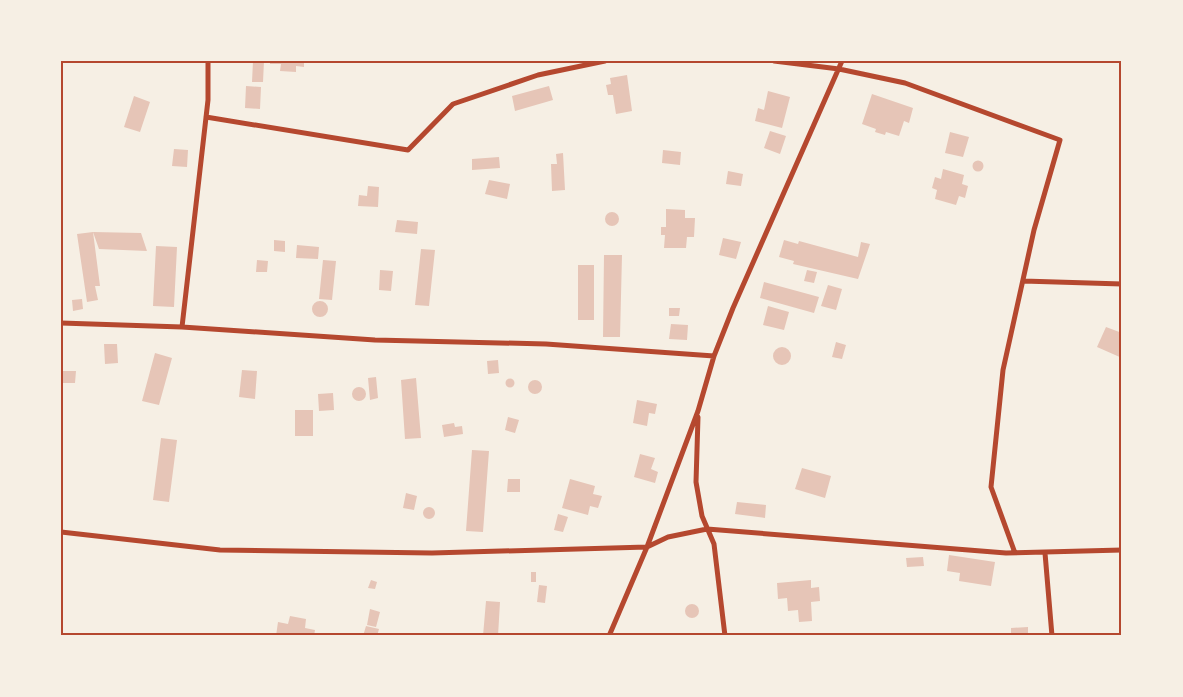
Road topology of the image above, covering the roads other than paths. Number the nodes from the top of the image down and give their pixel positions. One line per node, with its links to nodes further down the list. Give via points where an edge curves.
1 (208, 61): 6 (street)
2 (605, 61): 6 (street, via 538,75 453,104 408,150)
3 (774, 61): 5 (street)
4 (842, 61): 5 (street)
5 (839, 69): 7 (street, via 905,83 1060,140); 11 (street)
6 (206, 117): 10 (street)
7 (1023, 281): 8 (street); 18 (street, via 1003,370 991,487)
8 (1122, 284)
9 (61, 323): 10 (street)
10 (182, 327): 11 (street, via 375,340 546,344)
11 (714, 356): 12 (street)
12 (698, 411): 13 (street, via 696,482); 15 (street)
13 (707, 528): 15 (street, via 668,537); 18 (street); 20 (street, via 714,544)
14 (61, 532): 15 (street, via 220,550 432,552)
15 (647, 547): 19 (street)
16 (1122, 550): 17 (street)
17 (1045, 553): 18 (street); 21 (street)
18 (1015, 554)
19 (609, 636)
20 (725, 636)
21 (1052, 636)

